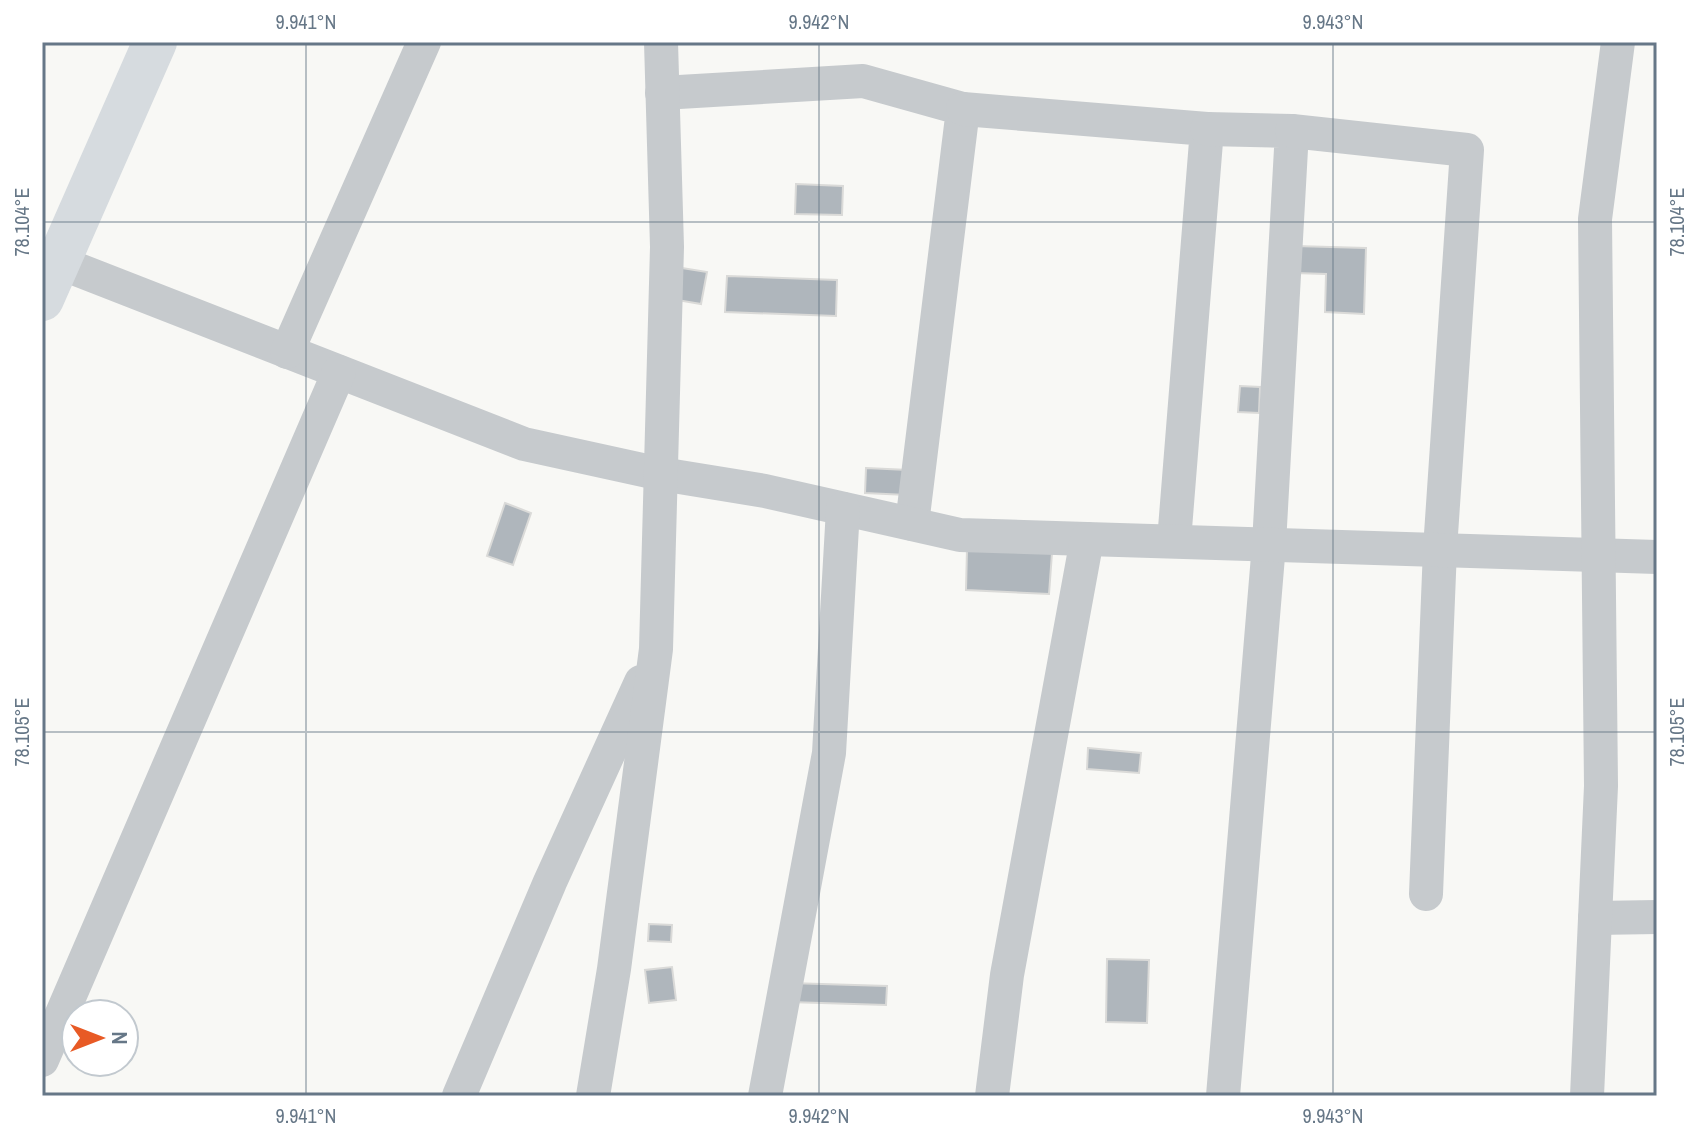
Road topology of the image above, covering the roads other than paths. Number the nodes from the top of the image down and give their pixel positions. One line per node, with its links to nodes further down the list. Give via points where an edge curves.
1 (155, 42): 9 (main road)
2 (424, 42): 10 (street)
3 (661, 42): 5 (street)
4 (1618, 42): 19 (street, via 1595,219)
5 (662, 93): 6 (street, via 863,81); 12 (street, via 667,247)
6 (963, 109): 7 (street); 14 (street)
7 (1207, 129): 8 (street); 16 (street)
8 (1292, 131): 17 (street); 18 (street, via 1467,150)
9 (50, 281): 10 (street)
10 (287, 352): 11 (street)
11 (339, 372): 12 (street, via 524,444); 25 (street)
12 (661, 474): 13 (street); 21 (street)
13 (843, 509): 14 (street); 28 (street, via 829,753)
14 (912, 524): 15 (street, via 960,535)
15 (1087, 539): 16 (street); 29 (street, via 1007,975)
16 (1174, 541): 17 (street)
17 (1269, 544): 18 (street); 30 (street)
18 (1440, 549): 19 (street); 22 (street)
19 (1599, 554): 20 (street); 24 (street, via 1601,786)
20 (1657, 557)
21 (656, 649): 26 (street); 27 (street)
22 (1426, 894)
23 (1657, 917): 24 (street)
24 (1595, 918): 31 (street)
25 (42, 1060)
26 (459, 1096)
27 (593, 1096)
28 (765, 1096)
29 (992, 1096)
30 (1223, 1096)
31 (1587, 1096)

